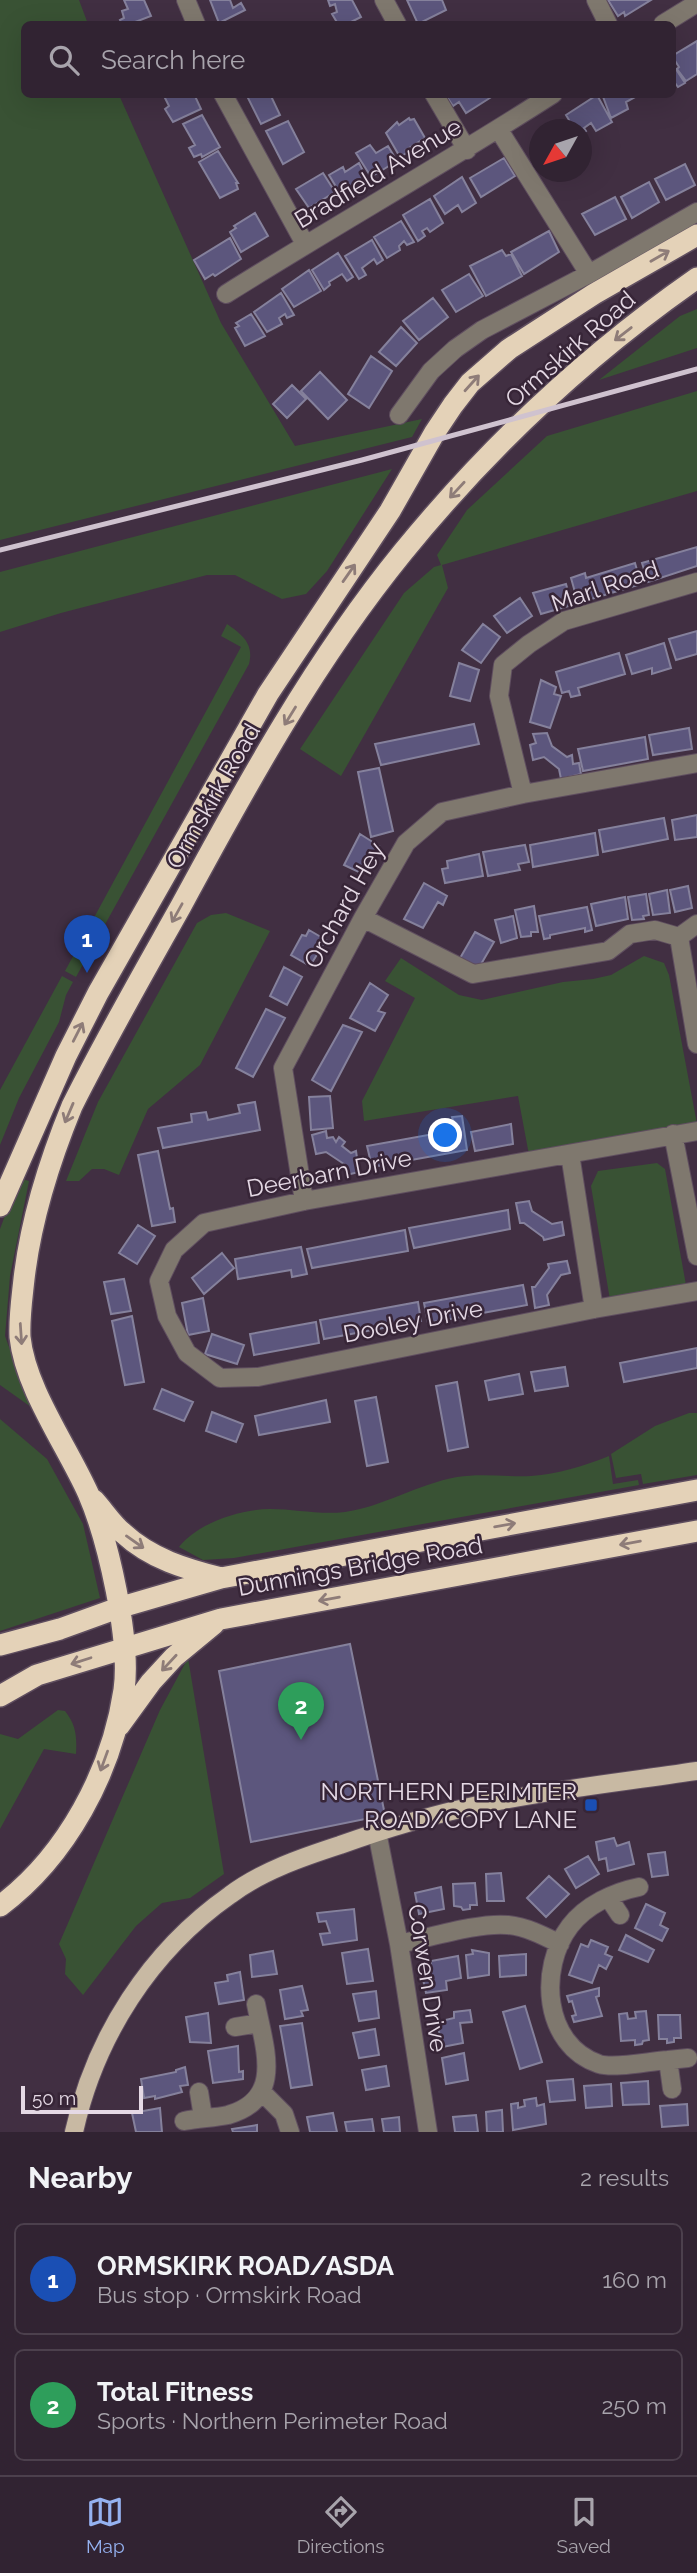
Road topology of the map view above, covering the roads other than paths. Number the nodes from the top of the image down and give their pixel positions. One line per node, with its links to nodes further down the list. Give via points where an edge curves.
1 (186, 0): 5 (street)
2 (384, 0): 6 (street)
3 (596, 0): 7 (street)
4 (697, 3): 8 (street)
5 (195, 21)
6 (395, 21)
7 (606, 21)
8 (668, 21)
9 (225, 98): 16 (street)
10 (436, 98): 13 (street)
11 (547, 98): 12 (street, Bradfield Avenue)
12 (499, 130): 13 (street, Bradfield Avenue); 17 (street)
13 (467, 150): 16 (street, Bradfield Avenue)
14 (697, 212): 17 (street)
15 (697, 234): 32 (highway, Ormskirk Road, one-way to 15, via 66,1056 139,921 268,694 390,511 453,405 470,383 509,349)
16 (305, 244): 19 (street, Bradfield Avenue)
17 (589, 274): 20 (street, via 455,349 431,371)
18 (697, 278): 38 (highway, Ormskirk Road, one-way to 38, via 548,399 488,457 403,552 331,650 247,784 90,1070 50,1160 27,1255 20,1312 25,1361)
19 (226, 293)
20 (399, 415)
21 (697, 582): 23 (street, Marl Road, via 564,621 503,665 499,696)
22 (697, 763): 23 (street, Orchard Hey)
23 (523, 794): 24 (street, Orchard Hey, via 442,812 406,843)
24 (363, 918): 26 (street, via 473,974 608,951 630,934 655,930); 31 (street, Orchard Hey, via 283,1068)
25 (697, 924): 26 (street)
26 (679, 937): 27 (street)
27 (697, 1044)
28 (697, 1131): 29 (street, Deerbarn Drive)
29 (673, 1134): 30 (street, Deerbarn Drive); 33 (street)
30 (570, 1154): 31 (street, Deerbarn Drive); 35 (street)
31 (304, 1201): 36 (street, Deerbarn Drive, via 204,1223 173,1250 159,1280)
32 (0, 1206)
33 (697, 1256)
34 (697, 1291): 35 (street, Dooley Drive)
35 (594, 1309): 36 (street, Dooley Drive, via 258,1377 220,1378 187,1353)
36 (167, 1316)
37 (697, 1490): 40 (highway, Dunnings Bridge Road, one-way to 37)
38 (88, 1494): 40 (highway, one-way to 40, via 123,1533 153,1555); 41 (highway)
39 (697, 1531): 42 (highway, Dunnings Bridge Road, one-way to 42)
40 (221, 1578): 41 (highway, Dunnings Bridge Road)
41 (118, 1608): 43 (highway, Dunnings Bridge Road); 44 (highway)
42 (221, 1619): 44 (highway, Dunnings Bridge Road); 48 (highway, one-way to 48, via 174,1657)
43 (0, 1645)
44 (124, 1647): 45 (highway, Dunnings Bridge Road, one-way to 45); 48 (highway, via 124,1688)
45 (37, 1675): 46 (highway); 47 (highway)
46 (0, 1677)
47 (0, 1696)
48 (114, 1733): 53 (highway, one-way to 53, via 91,1797 65,1838)
49 (697, 1771): 50 (main road, via 478,1805)
50 (377, 1832): 55 (street, Corwen Drive); 67 (main road, via 262,1875 182,1933 125,2006 88,2080)
51 (639, 1887): 52 (street)
52 (608, 1897): 54 (street); 56 (street, via 582,1912)
53 (0, 1906)
54 (620, 1915)
55 (399, 1944): 56 (street, via 491,1925 534,1932); 69 (street, Corwen Drive)
56 (560, 1944): 61 (street, via 550,1994 553,2015 572,2048 601,2065)
57 (256, 2004): 58 (street)
58 (260, 2023): 59 (street); 64 (street, via 268,2067)
59 (235, 2027)
60 (688, 2058): 61 (street)
61 (668, 2060): 62 (street)
62 (672, 2089)
63 (199, 2092): 65 (street)
64 (262, 2093): 65 (street, via 228,2115); 68 (street, via 284,2114)
65 (203, 2117): 66 (street)
66 (184, 2121)
67 (74, 2132)
68 (290, 2132)
69 (428, 2132)

